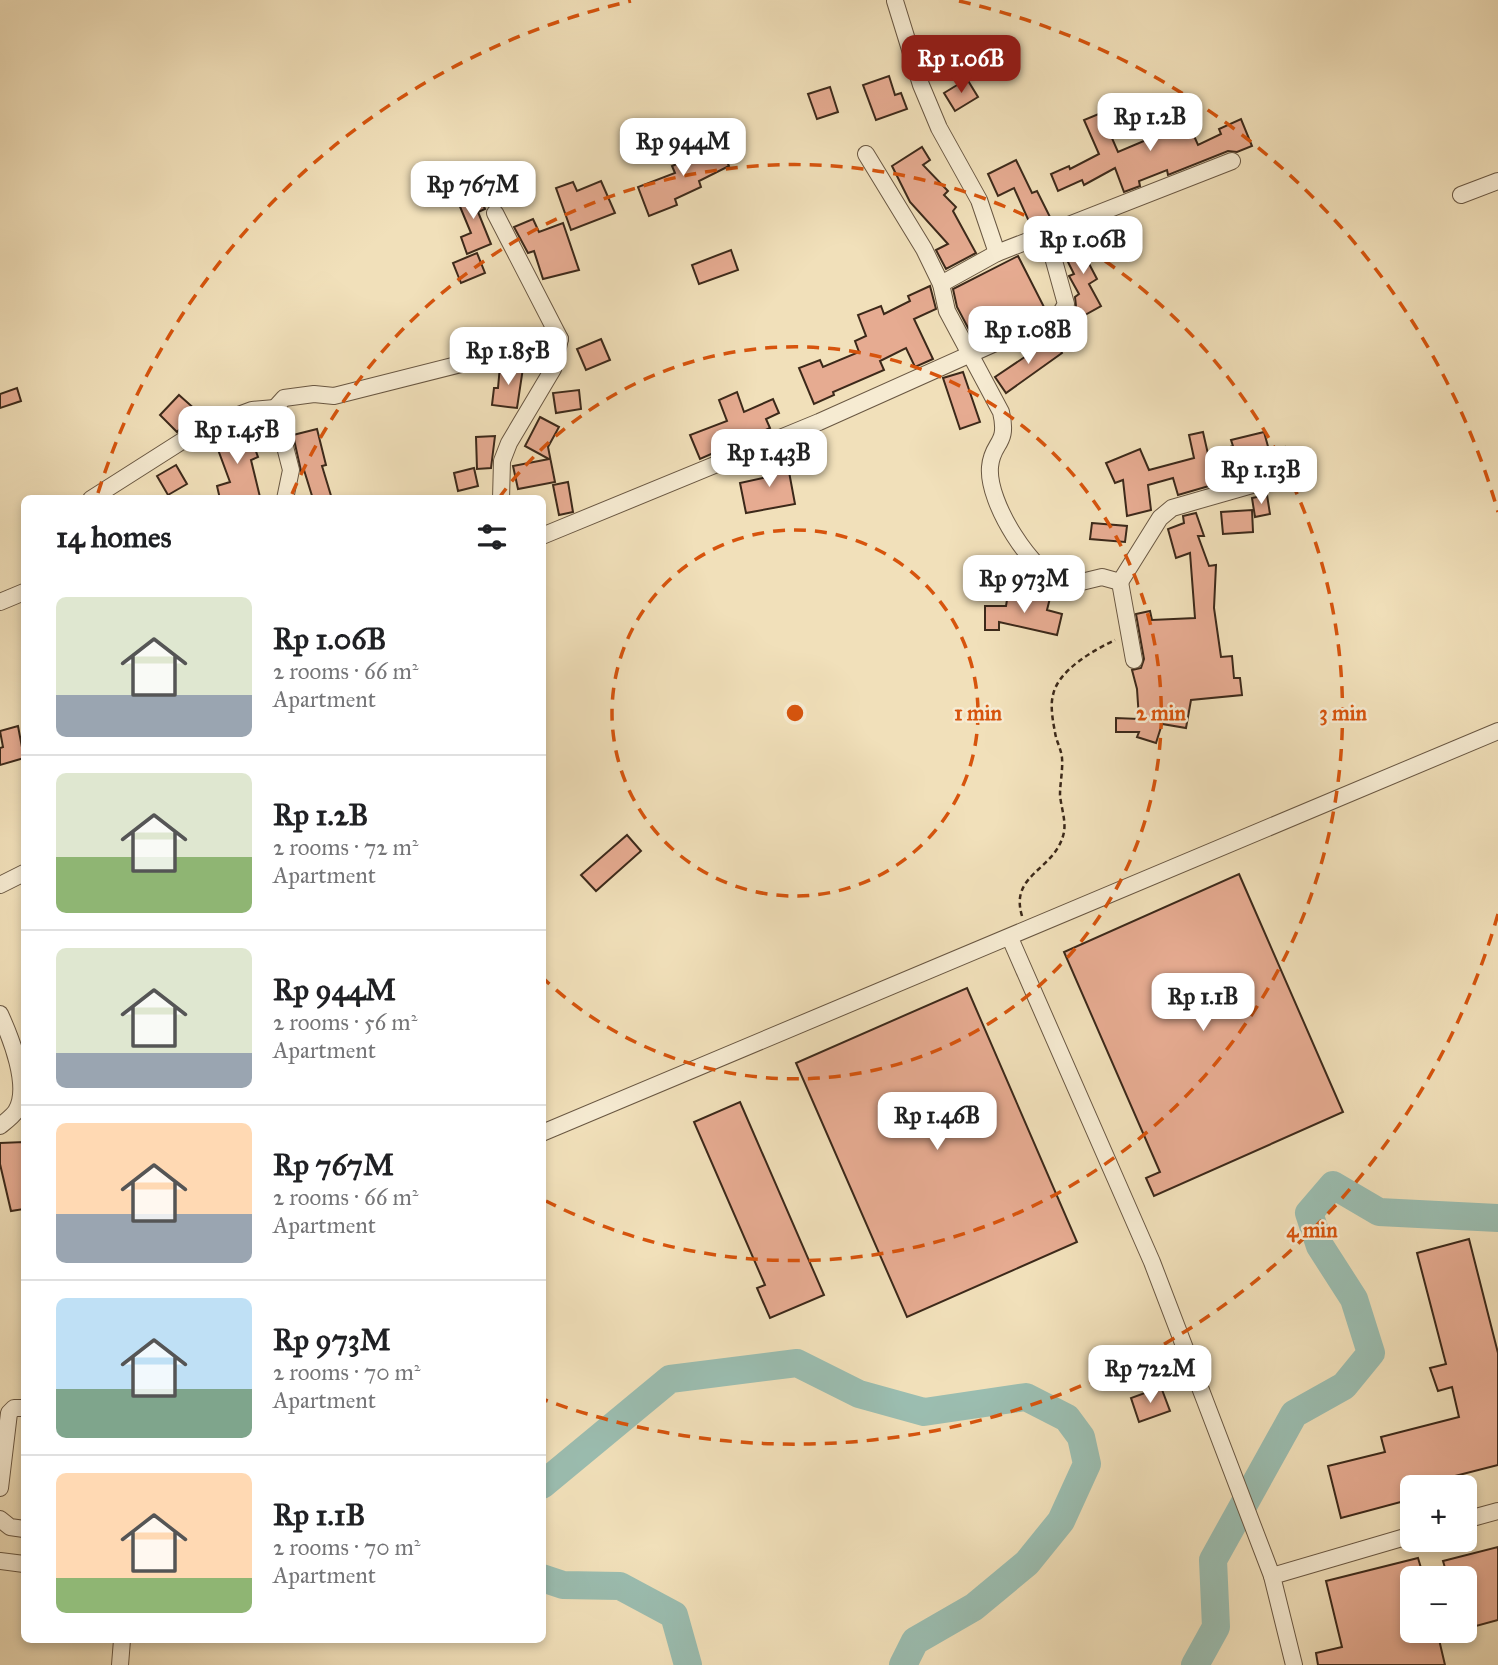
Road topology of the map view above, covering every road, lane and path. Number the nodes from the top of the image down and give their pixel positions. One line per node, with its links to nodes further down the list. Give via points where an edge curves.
1 (895, 1): 8 (street, via 920,85 979,200)
2 (866, 154): 9 (street)
3 (1232, 161): 7 (street)
4 (1498, 181): 5 (street)
5 (1461, 195)
6 (495, 213): 10 (street)
7 (1046, 232): 8 (street); 11 (street, via 1066,304 1059,314)
8 (997, 253): 9 (street)
9 (941, 284): 11 (street, via 947,311)
10 (561, 339): 12 (street, via 334,396 284,398); 16 (street, via 553,369 502,461)
11 (968, 356): 17 (street); 18 (street, via 1001,412 1003,442 990,464 990,481 994,499 1025,550 1046,576 1065,586 1102,577)
12 (275, 408): 14 (street, via 252,410 201,429); 15 (street, via 288,457)
13 (1259, 483): 18 (street, via 1172,508 1156,524)
14 (97, 495)
15 (287, 495)
16 (501, 495)
17 (546, 534)
18 (1120, 582): 21 (street)
19 (21, 593): 20 (street)
20 (0, 602)
21 (1131, 633): 22 (street); 26 (path, via 1098,648 1074,667 1052,697 1062,759 1064,832 1052,858 1020,891 1017,900)
22 (1134, 660)
23 (1498, 731): 26 (street)
24 (21, 874): 25 (street)
25 (0, 885)
26 (1026, 931): 27 (street)
27 (1010, 938): 31 (street); 41 (street, via 1152,1262)
28 (0, 1014): 29 (street, via 16,1051)
29 (21, 1117): 30 (street)
30 (0, 1126)
31 (546, 1131)
32 (21, 1408): 33 (street, via 9,1413)
33 (0, 1488)
34 (1498, 1511): 35 (street)
35 (1477, 1517)
36 (0, 1519): 37 (street, via 10,1527)
37 (21, 1528)
38 (1400, 1539): 41 (street)
39 (0, 1562): 40 (street)
40 (21, 1564)
41 (1272, 1576): 44 (street)
42 (122, 1643): 43 (street)
43 (120, 1665)
44 (1294, 1665)

